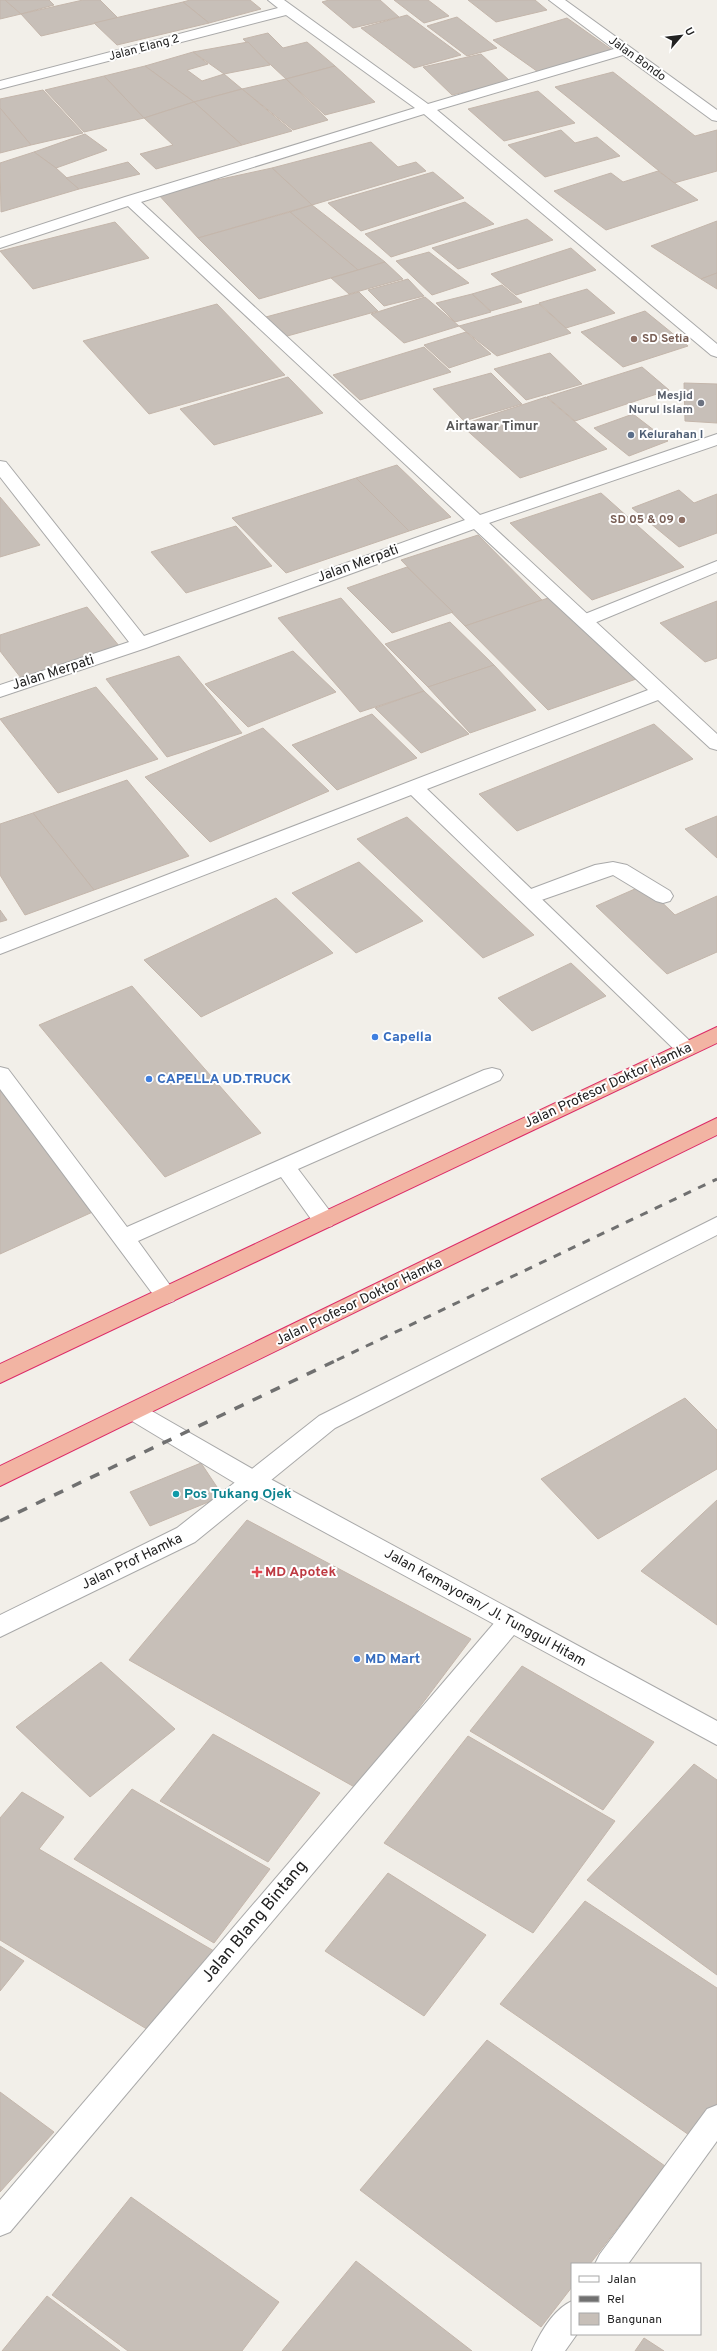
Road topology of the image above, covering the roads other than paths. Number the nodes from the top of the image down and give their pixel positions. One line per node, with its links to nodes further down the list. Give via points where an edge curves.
1 (275, 0): 3 (street)
2 (556, 0): 4 (street, Jalan Bondo)
3 (288, 10): 5 (street, Jalan Elang 2); 6 (street)
4 (624, 50): 6 (street); 7 (street, Jalan Bondo)
5 (0, 85)
6 (425, 108): 8 (street); 10 (street)
7 (717, 118)
8 (130, 200): 9 (street); 13 (street)
9 (0, 243)
10 (717, 352)
11 (717, 439): 13 (street, Jalan Merpati)
12 (0, 466): 16 (street)
13 (476, 522): 15 (street); 16 (street, Jalan Merpati)
14 (717, 566): 15 (street)
15 (586, 620): 18 (street)
16 (140, 644): 17 (street, Jalan Merpati)
17 (0, 691)
18 (661, 692): 19 (street); 20 (street)
19 (717, 744)
20 (414, 787): 22 (street); 23 (street)
21 (663, 896): 22 (street, via 613,868)
22 (530, 897): 25 (street)
23 (0, 947)
24 (717, 1034): 25 (highway, Jalan Profesor Doktor Hamka)
25 (686, 1049): 30 (highway, Jalan Profesor Doktor Hamka)
26 (0, 1074): 32 (street)
27 (492, 1075): 29 (street)
28 (717, 1126): 35 (highway, Jalan Profesor Doktor Hamka)
29 (284, 1166): 30 (street); 32 (street)
30 (324, 1220): 33 (highway, Jalan Profesor Doktor Hamka)
31 (717, 1225): 37 (street, Jalan Prof Hamka, via 327,1422)
32 (123, 1238): 33 (street)
33 (166, 1295): 34 (highway, Jalan Profesor Doktor Hamka)
34 (0, 1374)
35 (135, 1412): 36 (highway, Jalan Profesor Doktor Hamka); 37 (street, Jalan Kemayoran/ Jl. Tunggul Hitam)
36 (0, 1477)
37 (254, 1482): 38 (street, Jalan Kemayoran/ Jl. Tunggul Hitam); 39 (street, Jalan Prof Hamka, via 186,1535)
38 (510, 1622): 40 (street, Jalan Kemayoran/ Jl. Tunggul Hitam); 42 (street, Jalan Blang Bintang)
39 (0, 1627)
40 (717, 1734)
41 (717, 2118): 43 (street)
42 (0, 2222)
43 (611, 2263)
44 (571, 2317): 45 (street)
45 (547, 2351)

